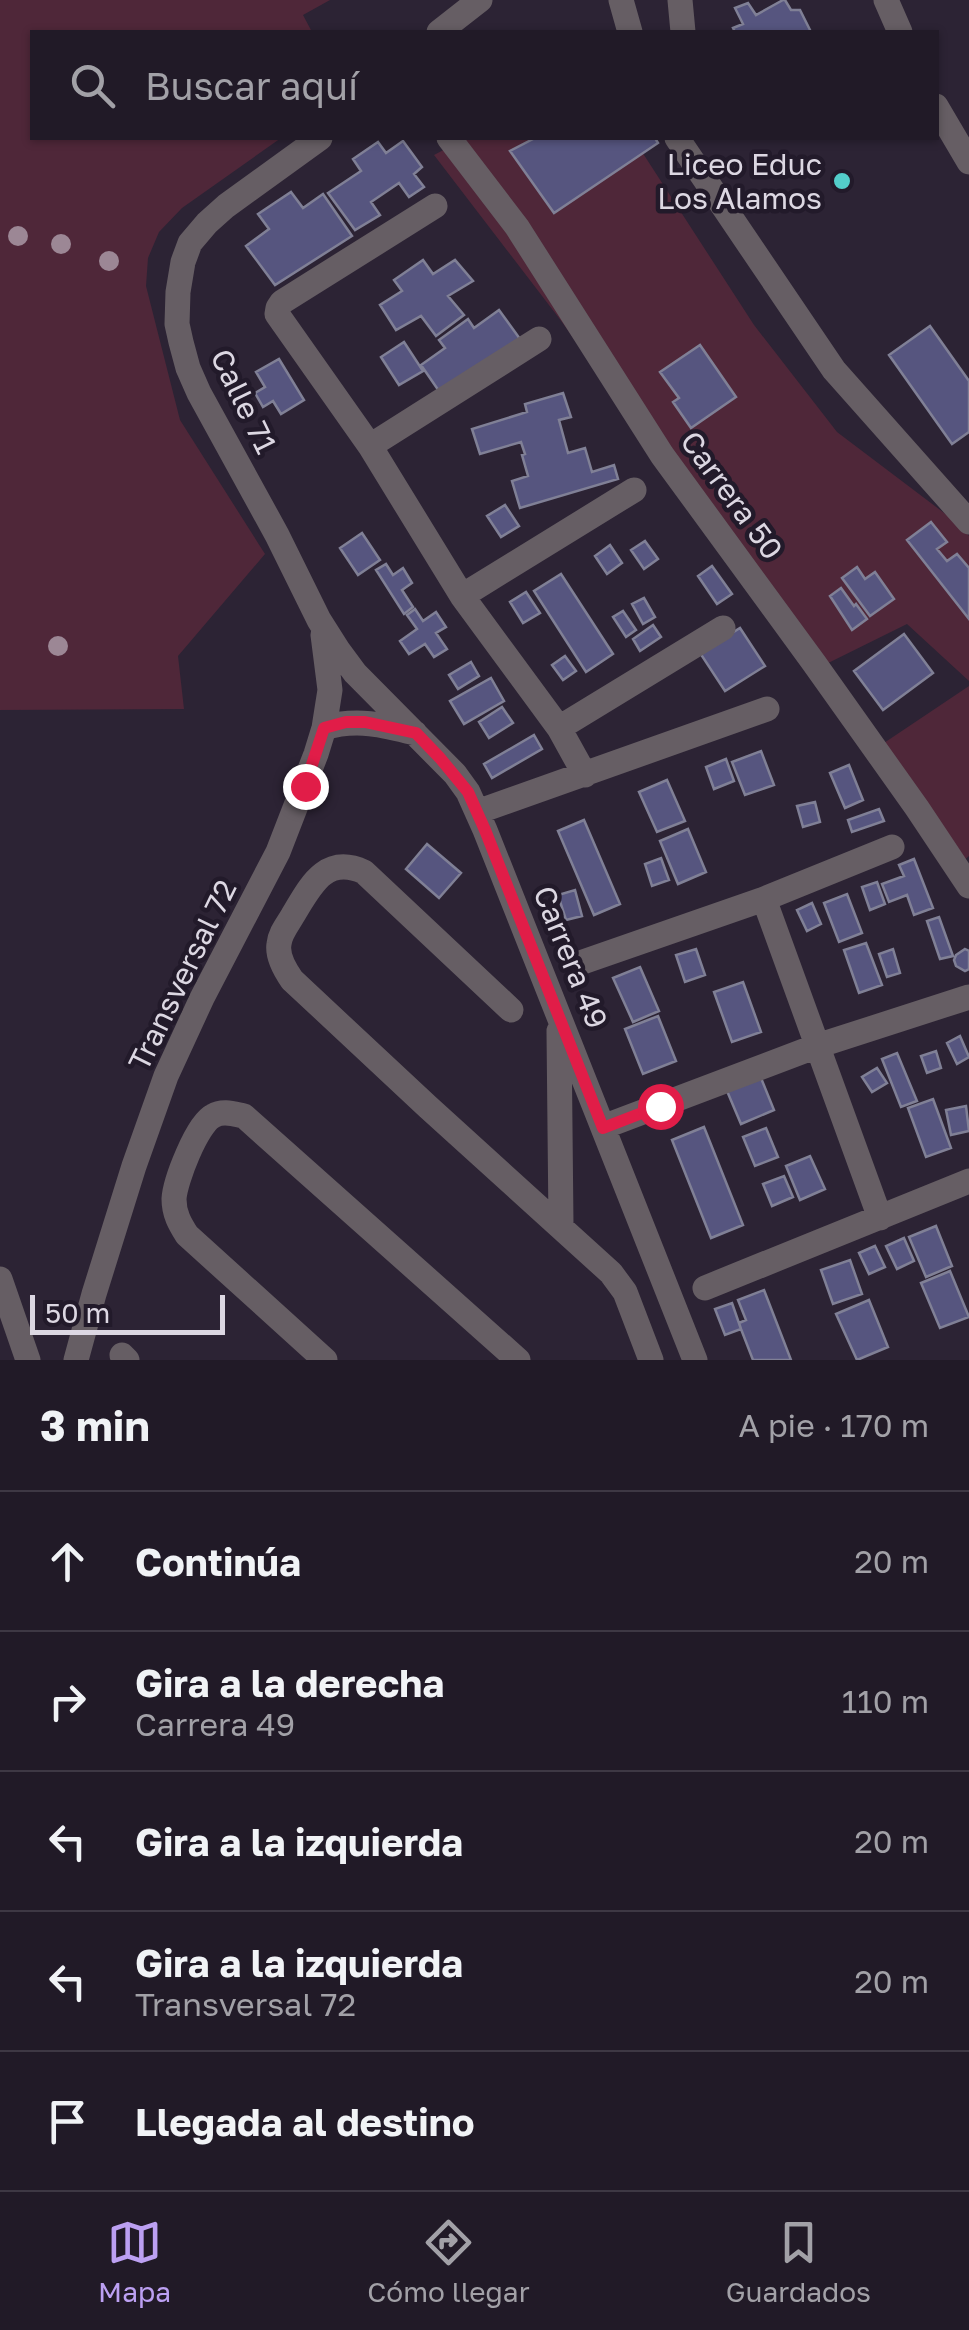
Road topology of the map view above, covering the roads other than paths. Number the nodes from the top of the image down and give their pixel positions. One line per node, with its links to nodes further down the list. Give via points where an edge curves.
1 (480, 0): 5 (street)
2 (621, 0): 6 (street)
3 (680, 0): 7 (street)
4 (886, 0): 8 (street)
5 (442, 30)
6 (629, 30)
7 (682, 30)
8 (899, 30)
9 (939, 111): 13 (street)
10 (317, 140): 20 (street, Calle 71, via 226,206 190,242 177,324 199,393)
11 (451, 140): 29 (street, Carrera 50, via 517,227 662,455)
12 (678, 140): 18 (street, via 834,370)
13 (969, 162)
14 (436, 206): 16 (street, via 278,308)
15 (538, 339): 16 (street)
16 (370, 446): 19 (street)
17 (634, 490): 19 (street)
18 (969, 522)
19 (462, 596): 24 (street)
20 (319, 620): 23 (street, Transversal 72, via 330,690); 25 (street, Carrera 49, via 355,672)
21 (723, 628): 24 (street)
22 (767, 708): 26 (street)
23 (324, 728): 25 (street, via 365,722); 43 (street, Transversal 72, via 278,852 166,1076)
24 (559, 728): 26 (street)
25 (416, 733): 27 (street, Carrera 49, via 455,774)
26 (586, 775): 27 (street)
27 (477, 812): 34 (street, Carrera 49)
28 (892, 848): 30 (street)
29 (969, 886)
30 (764, 899): 31 (street); 35 (street)
31 (580, 963)
32 (969, 997): 35 (street)
33 (511, 1010): 39 (street, via 351,866 314,880 282,932 278,945 292,980)
34 (559, 1016): 36 (street, Carrera 49); 39 (street)
35 (817, 1046): 36 (street); 38 (street)
36 (603, 1128): 47 (street, Carrera 49)
37 (969, 1181): 38 (street)
38 (880, 1218): 41 (street)
39 (561, 1226): 46 (street, via 619,1282)
40 (0, 1279): 42 (street)
41 (705, 1288)
42 (28, 1360)
43 (76, 1360)
44 (325, 1360): 45 (street, via 178,1222 176,1185 201,1127 213,1116 244,1116)
45 (518, 1360)
46 (651, 1360)
47 (695, 1360)

